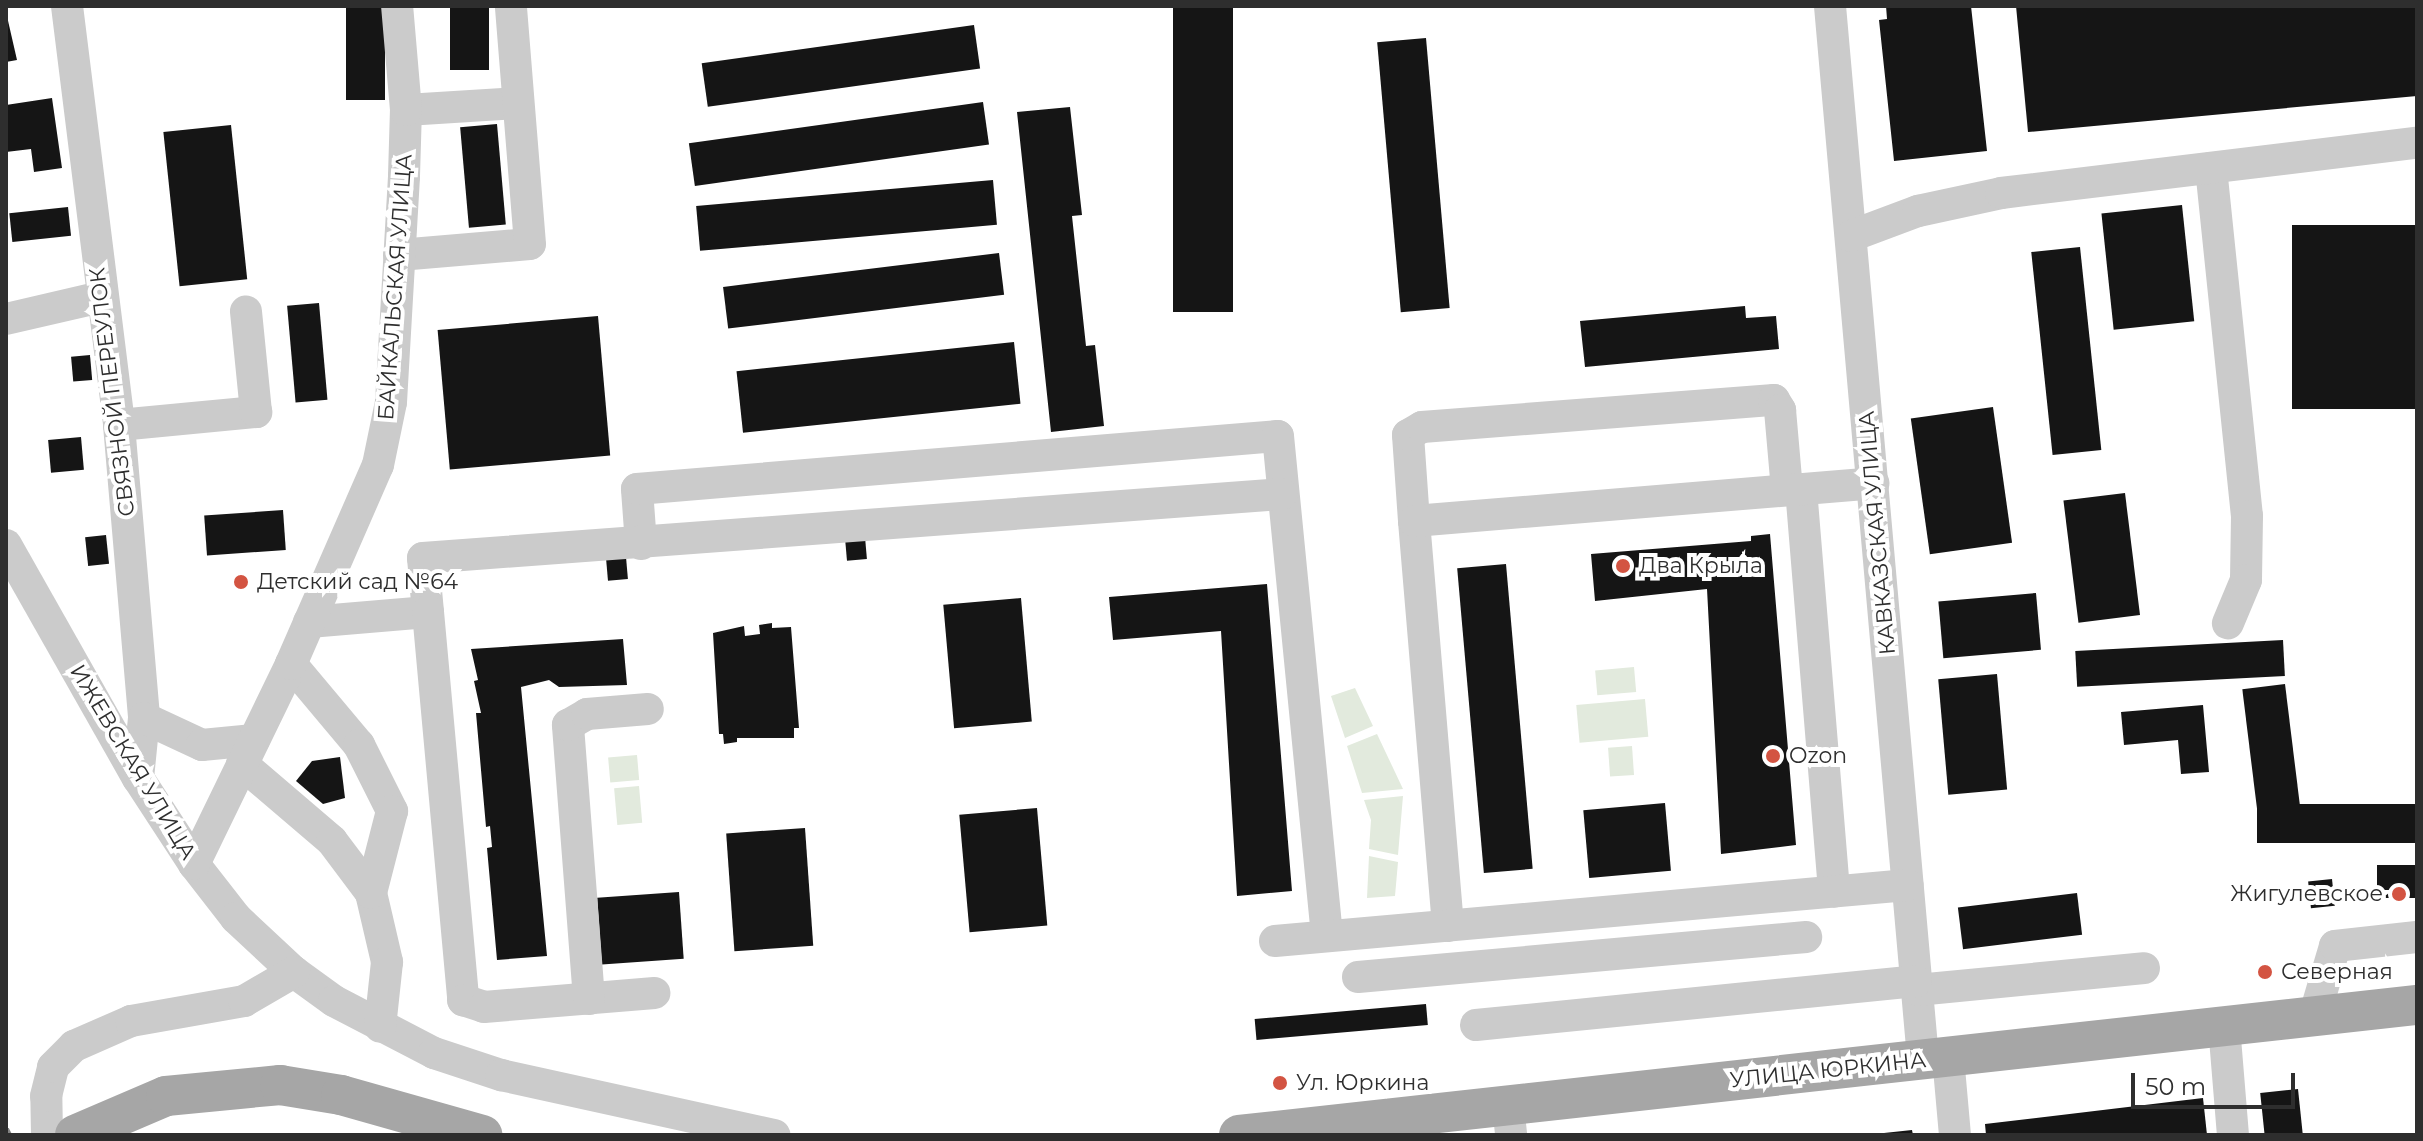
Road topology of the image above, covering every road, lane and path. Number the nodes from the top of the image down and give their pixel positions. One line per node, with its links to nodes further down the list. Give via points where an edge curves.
1 (67, 6): 11 (street, СВЯЗНОЙ ПЕРЕУЛОК)
2 (397, 6): 6 (street, БАЙКАЛЬСКАЯ УЛИЦА)
3 (511, 6): 5 (street)
4 (1830, 6): 9 (street, КАВКАЗСКАЯ УЛИЦА)
5 (518, 103): 6 (street); 10 (street, via 530,244)
6 (406, 110): 10 (street, БАЙКАЛЬСКАЯ УЛИЦА)
7 (2417, 143): 8 (street)
8 (2211, 168): 9 (street, via 2001,193 1918,211); 23 (street, via 2247,516 2246,580)
9 (1851, 236): 15 (street, КАВКАЗСКАЯ УЛИЦА)
10 (399, 255): 22 (street, БАЙКАЛЬСКАЯ УЛИЦА, via 391,402 378,465)
11 (101, 297): 13 (street); 14 (street, СВЯЗНОЙ ПЕРЕУЛОК)
12 (246, 311): 14 (street, via 256,412)
13 (6, 319)
14 (119, 425): 26 (street, СВЯЗНОЙ ПЕРЕУЛОК)
15 (1873, 483): 16 (street); 30 (street, КАВКАЗСКАЯ УЛИЦА)
16 (1794, 490): 18 (street); 18 (street, via 1774,400 1469,423 1422,427 1408,435); 31 (street)
17 (1282, 494): 19 (street); 19 (street, via 1278,436 637,489); 36 (street)
18 (1414, 521): 34 (street)
19 (641, 544): 21 (street, via 423,558)
20 (6, 545): 28 (street, ИЖЕВСКАЯ УЛИЦА)
21 (428, 612): 22 (street); 47 (street, via 463,1000 484,1007)
22 (309, 622): 24 (street, БАЙКАЛЬСКАЯ УЛИЦА)
23 (2228, 623)
24 (291, 664): 27 (street, БАЙКАЛЬСКАЯ УЛИЦА); 32 (street, via 359,745 392,811)
25 (648, 709): 47 (street, via 587,714 568,725)
26 (144, 718): 27 (street, via 202,745); 28 (street, СВЯЗНОЙ ПЕРЕУЛОК)
27 (248, 752): 29 (street, БАЙКАЛЬСКАЯ УЛИЦА); 32 (street, via 332,841)
28 (138, 778): 29 (street, ИЖЕВСКАЯ УЛИЦА)
29 (194, 864): 42 (street, ИЖЕВСКАЯ УЛИЦА, via 236,918)
30 (1908, 885): 31 (street); 45 (street, КАВКАЗСКАЯ УЛИЦА)
31 (1834, 892): 33 (street)
32 (371, 893): 52 (street, via 387,962)
33 (1632, 910): 34 (street); 40 (street)
34 (1448, 926): 35 (street)
35 (1391, 931): 36 (street); 43 (street)
36 (1327, 936): 39 (street)
37 (1806, 937): 40 (street)
38 (2417, 937): 49 (street, via 2335,946)
39 (1275, 941)
40 (1636, 952): 43 (street)
41 (2144, 968): 45 (street)
42 (294, 972): 52 (street, ИЖЕВСКАЯ УЛИЦА); 57 (street, via 244,1001 131,1021 74,1046 53,1067 46,1096)
43 (1395, 973): 44 (street)
44 (1358, 977)
45 (1916, 986): 50 (street); 53 (street, КАВКАЗСКАЯ УЛИЦА)
46 (654, 993): 47 (street)
47 (589, 999)
48 (2417, 1005): 49 (main road, УЛИЦА ЮРКИНА)
49 (2314, 1017): 51 (main road, УЛИЦА ЮРКИНА)
50 (1476, 1025)
51 (2224, 1026): 53 (main road, УЛИЦА ЮРКИНА); 63 (street)
52 (380, 1027): 55 (street, ИЖЕВСКАЯ УЛИЦА, via 434,1053 501,1075)
53 (1936, 1058): 54 (main road, УЛИЦА ЮРКИНА); 62 (street, КАВКАЗСКАЯ УЛИЦА)
54 (1510, 1120): 56 (main road, УЛИЦА ЮРКИНА)
55 (682, 1124): 60 (street, ИЖЕВСКАЯ УЛИЦА)
56 (1290, 1132): 61 (main road, УЛИЦА ЮРКИНА)
57 (47, 1135)
58 (75, 1135): 59 (main road, via 148,1103 219,1087 280,1085 341,1095)
59 (482, 1135)
60 (774, 1135)
61 (1239, 1135)
62 (1955, 1135)
63 (2233, 1135)

